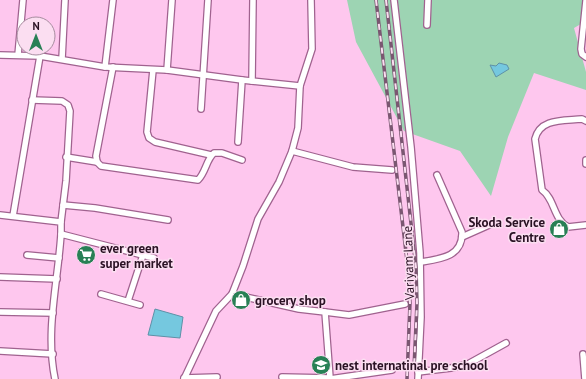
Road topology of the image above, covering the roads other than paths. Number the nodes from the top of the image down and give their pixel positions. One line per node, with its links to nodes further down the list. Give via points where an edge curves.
1 (22, 0): 11 (street)
2 (66, 0): 17 (street)
3 (113, 0): 18 (street)
4 (172, 0): 21 (street)
5 (208, 0): 22 (street)
6 (253, 0): 24 (street)
7 (311, 0): 25 (street, via 312,49)
8 (394, 0): 52 (street, Variyam Lane)
9 (428, 0): 12 (street)
10 (586, 0): 16 (street, via 581,49)
11 (21, 16)
12 (427, 25)
13 (0, 55): 14 (street)
14 (16, 55)
15 (40, 56): 17 (street); 26 (street)
16 (586, 57)
17 (62, 59): 18 (street)
18 (105, 67): 19 (street)
19 (113, 67): 20 (street); 35 (street)
20 (153, 70): 21 (street); 31 (street, via 147,123 149,138 154,142)
21 (167, 70): 22 (street)
22 (203, 75): 23 (street); 27 (street)
23 (242, 80): 24 (street); 29 (street)
24 (252, 81): 25 (street)
25 (300, 86): 30 (street, via 298,128)
26 (32, 100): 32 (street, via 62,101 68,105 70,111); 41 (street)
27 (201, 109)
28 (586, 121): 45 (street, via 582,119 545,124 537,131 535,139 542,190 548,194 559,220 568,227)
29 (238, 142)
30 (292, 151): 37 (street, via 353,167); 56 (street, via 279,182 258,219)
31 (211, 155): 33 (street, via 222,153); 35 (street, via 198,180 102,166)
32 (66, 157): 35 (street); 39 (street)
33 (242, 160)
34 (586, 160): 36 (street)
35 (97, 162)
36 (586, 164)
37 (392, 170)
38 (437, 175): 47 (street, via 462,232)
39 (63, 205): 42 (street); 43 (street)
40 (0, 215): 41 (street)
41 (13, 216): 43 (street)
42 (168, 220)
43 (61, 222): 46 (street)
44 (489, 225): 47 (street)
45 (586, 225)
46 (61, 234): 49 (street); 50 (street)
47 (462, 238): 52 (street, via 459,247 444,259)
48 (27, 255): 50 (street)
49 (143, 255): 51 (street); 57 (street)
50 (59, 258): 54 (street)
51 (154, 258)
52 (421, 262): 68 (street, Variyam Lane)
53 (0, 277): 54 (street)
54 (57, 279): 62 (street)
55 (102, 294): 57 (street)
56 (232, 294): 61 (street, via 299,309); 71 (street, via 216,311)
57 (128, 301): 58 (street)
58 (140, 304)
59 (405, 304): 61 (street, via 349,315)
60 (0, 312): 62 (street)
61 (326, 312): 72 (street)
62 (53, 313): 65 (street)
63 (506, 343): 68 (street, via 468,364)
64 (0, 351): 65 (street)
65 (53, 354): 73 (street)
66 (584, 354): 75 (street)
67 (392, 370): 72 (street)
68 (418, 372): 74 (street, Variyam Lane)
69 (217, 377): 71 (street)
70 (282, 377): 72 (street)
71 (184, 378)
72 (330, 378)
73 (56, 379)
74 (418, 379)
75 (585, 379)

